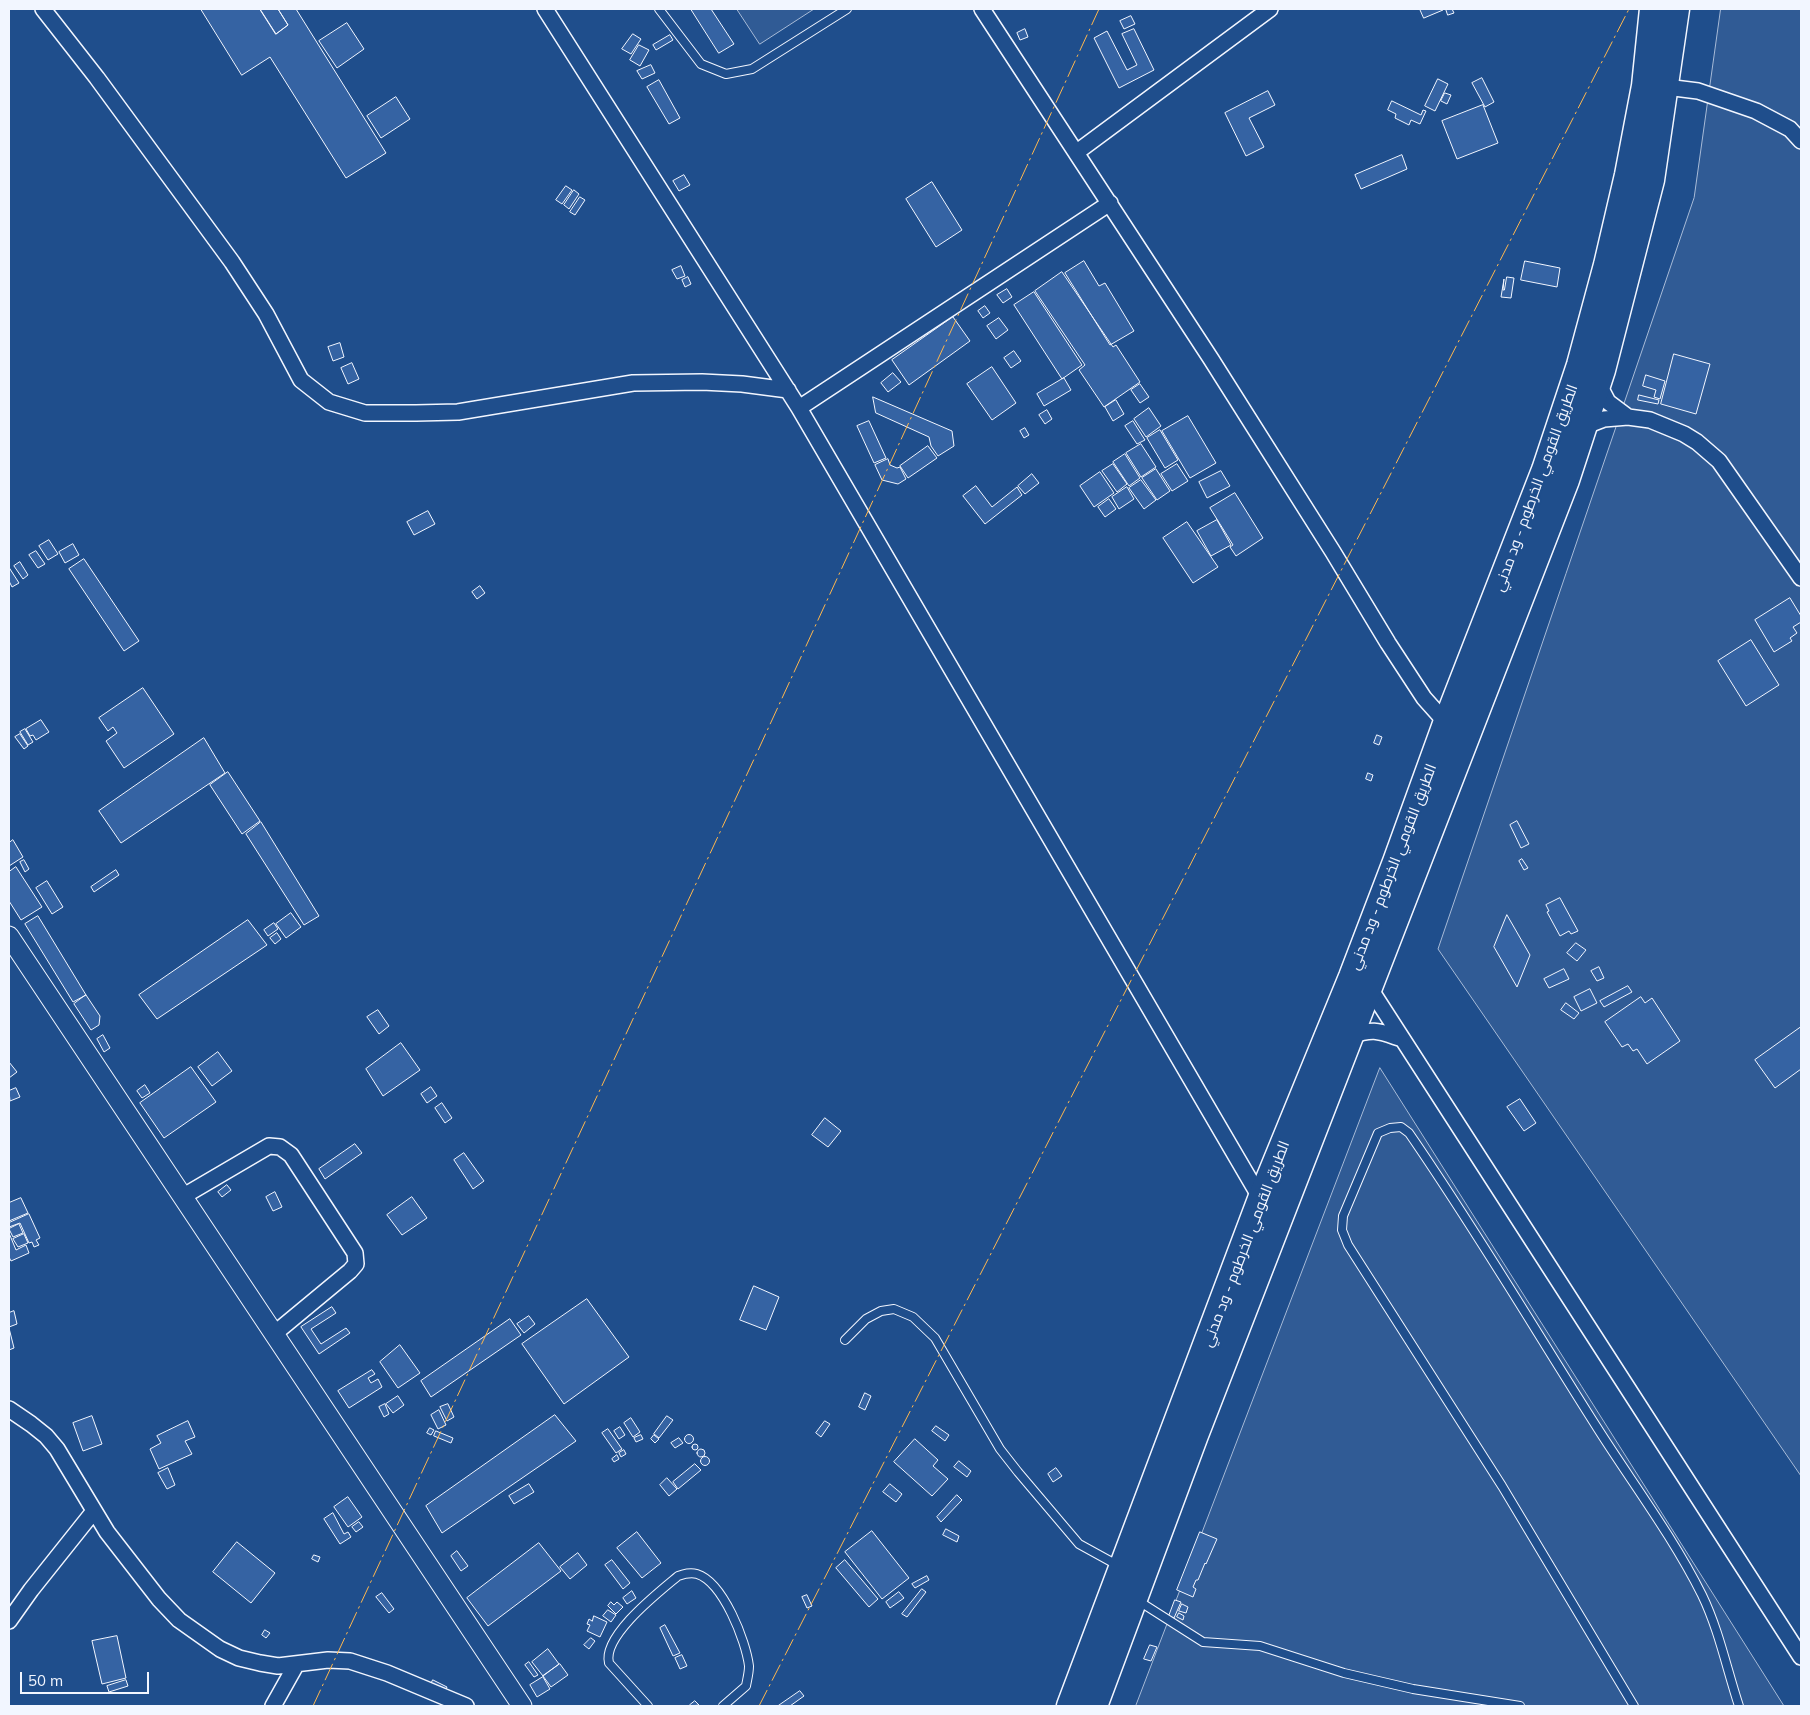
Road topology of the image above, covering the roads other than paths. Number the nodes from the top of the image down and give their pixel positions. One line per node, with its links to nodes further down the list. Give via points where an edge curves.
1 (43, 9): 14 (street, via 232,262 266,314 301,380 329,402 365,413 458,412 633,383 702,382)
2 (545, 9): 14 (street)
3 (659, 9): 4 (lane, via 700,64 726,74 752,69)
4 (847, 9)
5 (982, 9): 11 (street)
6 (1270, 9): 11 (street)
7 (1653, 9): 19 (highway, الطريق القومي الخرطوم - ود مدني, via 1645,86 1628,176 1580,366)
8 (1676, 9): 9 (highway, الطريق القومي الخرطوم - ود مدني)
9 (1666, 87): 10 (street, via 1698,90 1756,111 1790,129); 13 (highway, الطريق القومي الخرطوم - ود مدني, via 1651,180)
10 (1801, 141)
11 (1077, 152): 12 (street)
12 (1110, 203): 15 (street); 19 (street, via 1424,698)
13 (1598, 383): 16 (street, via 1608,402); 17 (highway, الطريق القومي الخرطوم - ود مدني)
14 (788, 390): 15 (street)
15 (799, 408): 25 (street)
16 (1628, 417): 17 (street, via 1604,419); 18 (street, via 1650,420 1684,434 1719,461)
17 (1583, 427): 19 (highway, الطريق القومي الخرطوم - ود مدني, via 1556,506)
18 (1801, 578)
19 (1456, 731): 21 (highway, الطريق القومي الخرطوم - ود مدني); 25 (highway, الطريق القومي الخرطوم - ود مدني)
20 (9, 936): 24 (street)
21 (1369, 988): 22 (highway, الطريق القومي الخرطوم - ود مدني); 23 (street)
22 (1350, 1036): 23 (street, via 1367,1030); 31 (highway, الطريق القومي الخرطوم - ود مدني)
23 (1402, 1039): 33 (street)
24 (182, 1197): 26 (street); 26 (street, via 269,1146 280,1146 296,1163 355,1253 356,1264)
25 (1261, 1199): 30 (highway, الطريق القومي الخرطوم - ود مدني)
26 (274, 1334): 35 (street)
27 (846, 1340): 30 (lane, via 866,1319 881,1311 894,1309 913,1317 935,1338 1008,1461 1069,1535)
28 (9, 1409): 29 (street, via 46,1436 57,1449)
29 (94, 1511): 32 (street); 34 (street, via 159,1599 179,1620 220,1649 239,1658 278,1666)
30 (1123, 1568): 40 (highway, الطريق القومي الخرطوم - ود مدني)
31 (1135, 1599): 41 (highway, الطريق القومي الخرطوم - ود مدني); 42 (lane, via 1203,1642 1260,1646 1344,1673 1413,1689)
32 (9, 1621)
33 (1801, 1657)
34 (296, 1665): 36 (street); 37 (street, via 328,1660 350,1661)
35 (515, 1701)
36 (273, 1706)
37 (466, 1706)
38 (648, 1706): 39 (lane, via 610,1663 610,1649 630,1619 678,1576 696,1573 720,1595 733,1617 749,1668 746,1686)
39 (723, 1706)
40 (1070, 1706)
41 (1094, 1706)
42 (1520, 1706)
43 (1634, 1706): 44 (lane, via 1502,1486 1348,1245 1342,1230 1343,1216 1378,1133 1401,1127 1409,1133 1672,1544 1702,1596)
44 (1738, 1706)

